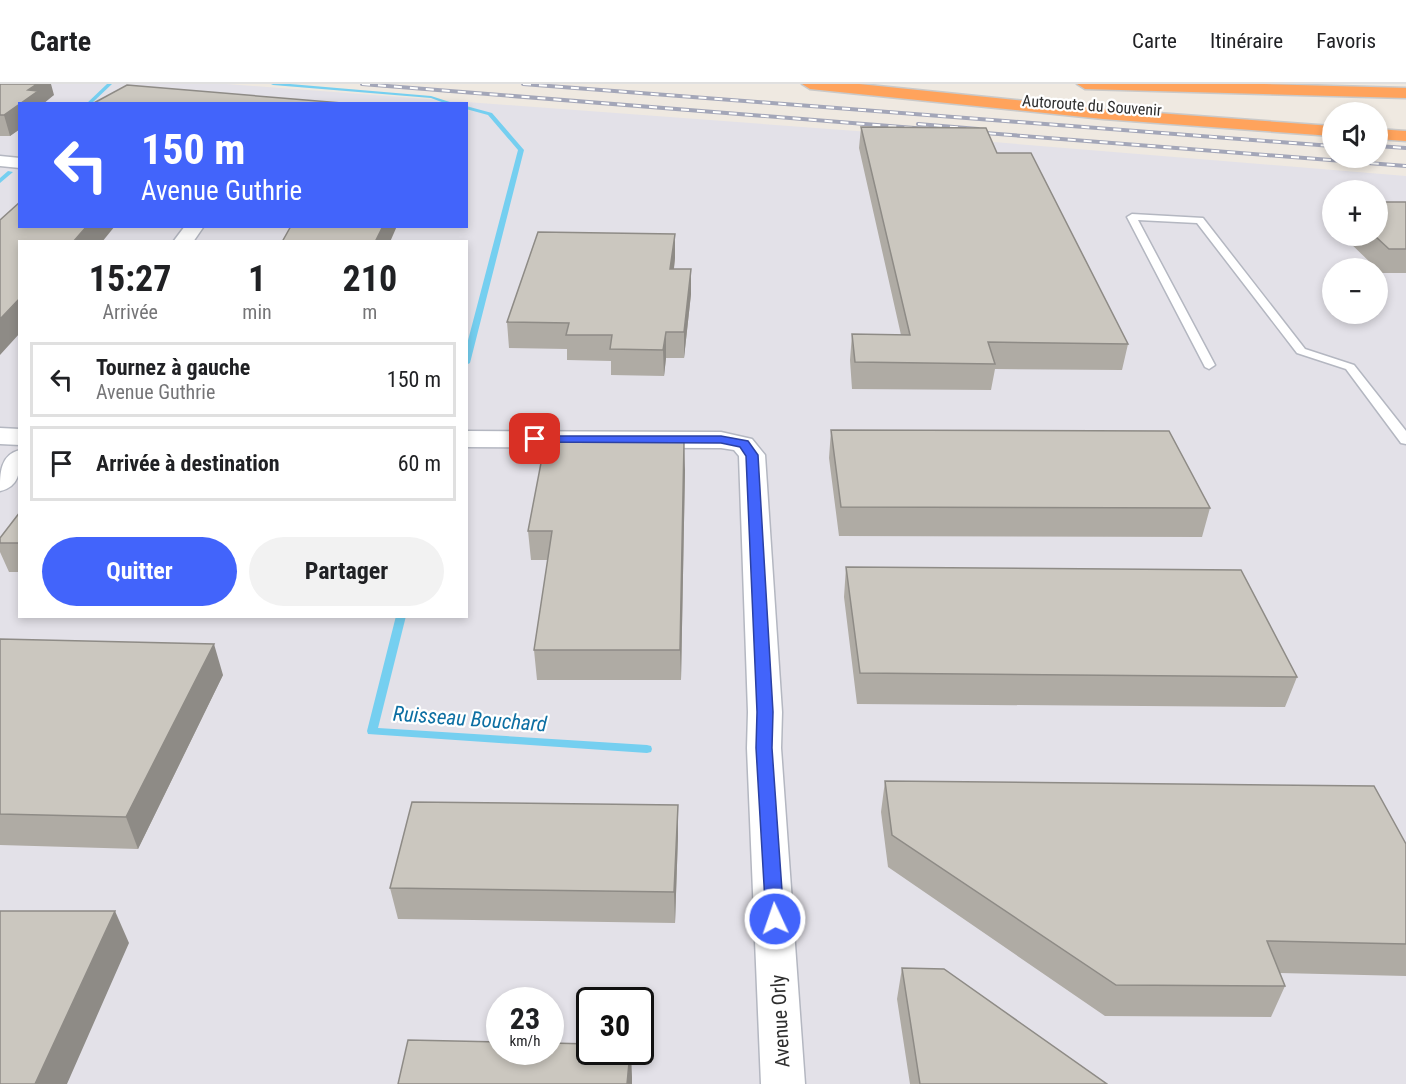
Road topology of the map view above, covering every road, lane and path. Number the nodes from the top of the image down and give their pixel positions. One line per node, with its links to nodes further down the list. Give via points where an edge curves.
1 (810, 84): 11 (highway, via 1103,114)
2 (816, 84): 8 (highway, Autoroute du Souvenir)
3 (970, 84): 4 (highway)
4 (994, 86)
5 (1078, 88): 6 (highway); 7 (highway, Autoroute du Souvenir)
6 (1406, 93)
7 (1255, 106)
8 (1322, 121)
9 (1388, 126): 10 (highway)
10 (1406, 127)
11 (1322, 130)
12 (1388, 135): 13 (highway)
13 (1406, 136)
14 (0, 161): 15 (street)
15 (18, 163)
16 (1209, 365): 20 (lane, via 1132,217 1200,220 1301,351 1350,367)
17 (0, 436): 18 (street)
18 (18, 437)
19 (468, 439): 23 (street, Avenue Orly, via 721,440 744,444 752,455)
20 (1406, 440)
21 (18, 460): 22 (street)
22 (0, 483)
23 (783, 1084)

